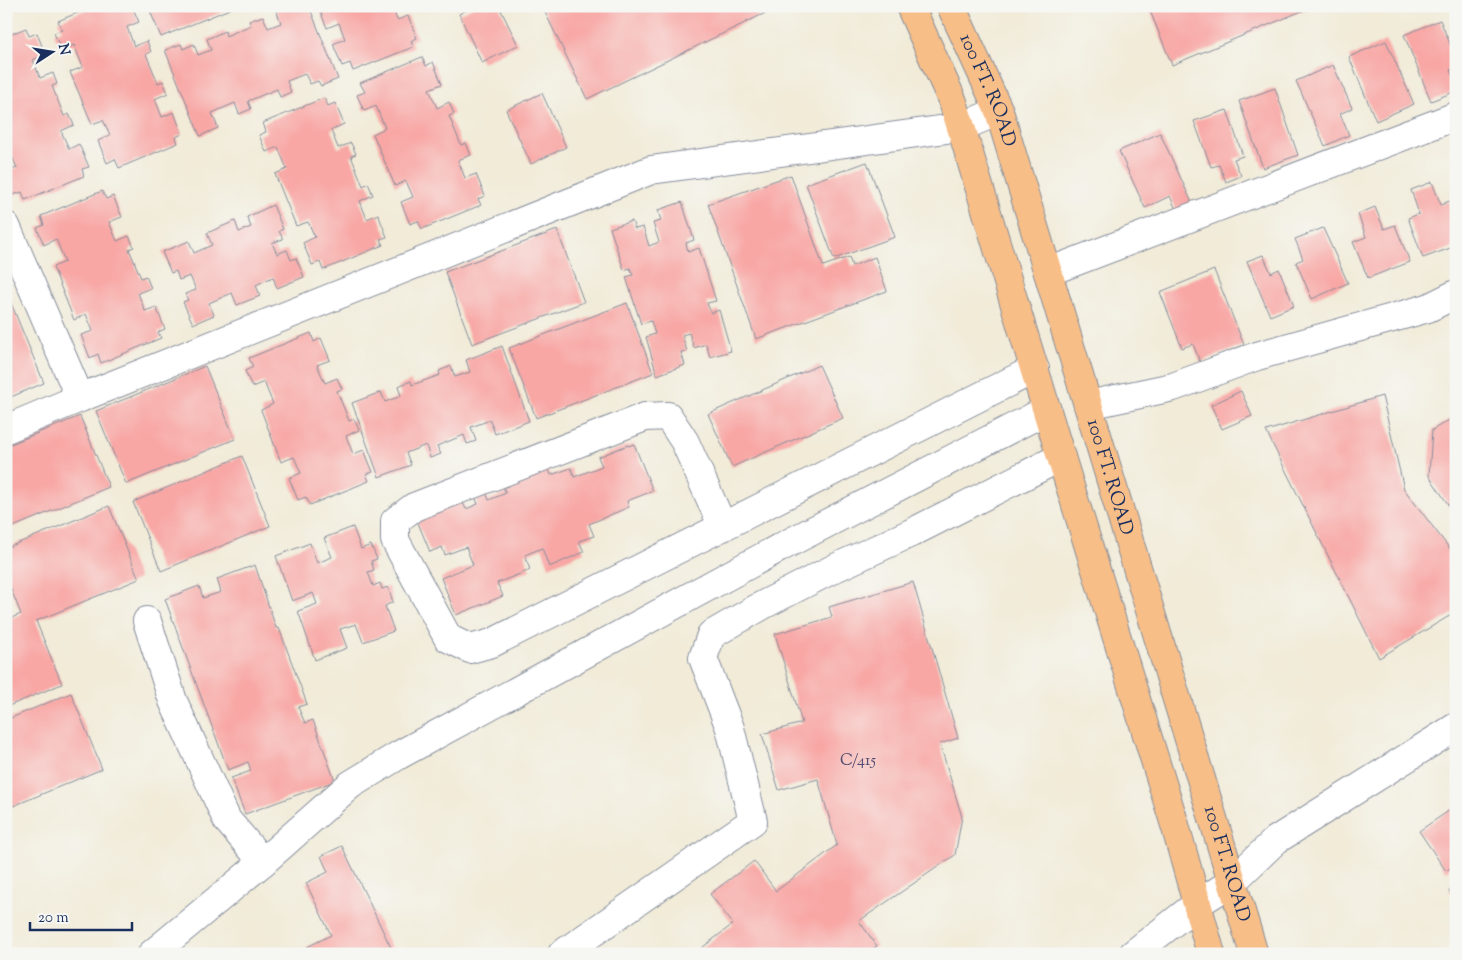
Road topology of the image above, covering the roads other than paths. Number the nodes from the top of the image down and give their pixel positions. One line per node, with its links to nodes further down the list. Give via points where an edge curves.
1 (910, 6): 5 (main road, 100 FT. ROAD)
2 (951, 6): 3 (main road, 100 FT. ROAD)
3 (999, 111): 5 (street); 7 (main road, 100 FT. ROAD)
4 (1456, 116): 7 (street)
5 (961, 127): 9 (main road, 100 FT. ROAD); 10 (street, via 651,170)
6 (6, 226): 10 (street)
7 (1048, 272): 11 (main road, 100 FT. ROAD)
8 (1456, 294): 11 (street, via 1428,308 1256,356 1174,387)
9 (1035, 369): 12 (main road, 100 FT. ROAD); 15 (street)
10 (80, 398): 13 (street)
11 (1088, 405): 19 (main road, 100 FT. ROAD)
12 (1047, 410): 14 (main road, 100 FT. ROAD); 18 (street, via 781,547 399,755 350,784)
13 (6, 429)
14 (1061, 457): 20 (main road, 100 FT. ROAD); 22 (street, via 835,568 711,634 703,658 730,728 753,821)
15 (722, 527): 15 (street, via 492,644 470,649 448,638 394,540 395,521 414,507 645,417 668,416 685,442)
16 (147, 621): 18 (street, via 173,701 227,820)
17 (1456, 727): 19 (street, via 1276,840)
18 (263, 862): 21 (street)
19 (1232, 882): 20 (street); 25 (main road, 100 FT. ROAD)
20 (1197, 904): 23 (street); 24 (main road, 100 FT. ROAD)
21 (152, 954)
22 (562, 954)
23 (1132, 954)
24 (1211, 954)
25 (1254, 954)

